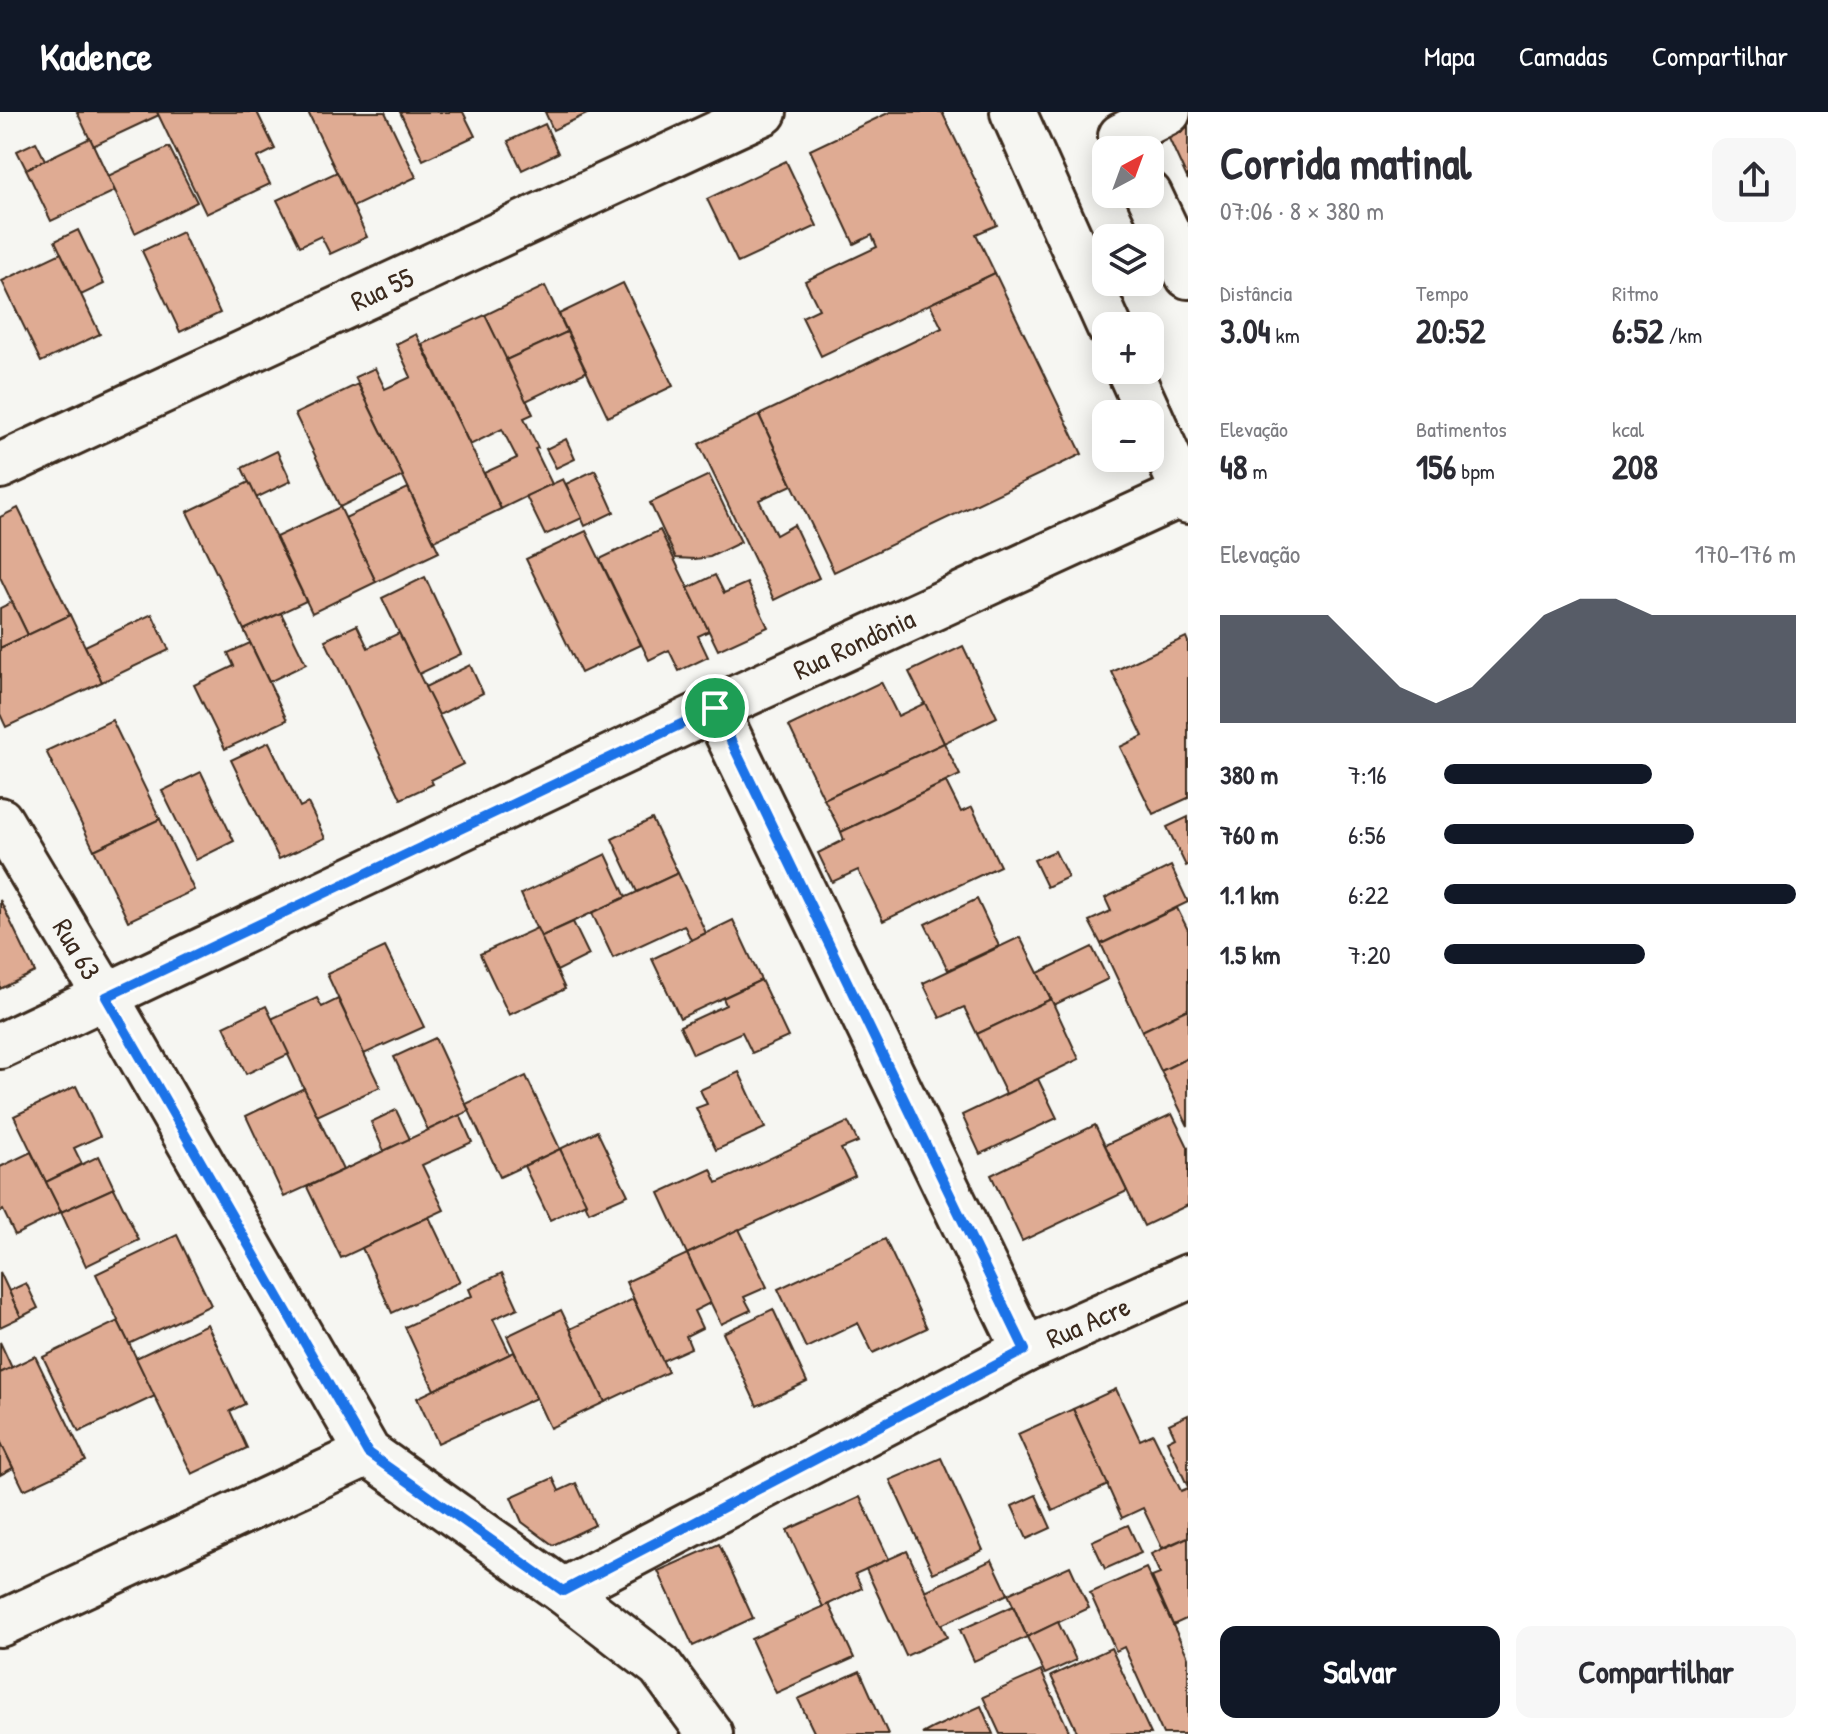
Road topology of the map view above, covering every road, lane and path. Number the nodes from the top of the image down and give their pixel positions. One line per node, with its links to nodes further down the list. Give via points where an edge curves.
1 (764, 112): 9 (street, Rua 55)
2 (1013, 112): 7 (street)
3 (1168, 112): 4 (street)
4 (1119, 133)
5 (1156, 208): 6 (street)
6 (1188, 276)
7 (1103, 312)
8 (1164, 445): 10 (street)
9 (0, 466)
10 (1187, 495): 11 (street, Rua Rondônia)
11 (715, 708): 13 (street, Rua Rondônia); 16 (street)
12 (0, 820): 13 (street, Rua 63)
13 (106, 997): 14 (street, Rua Rondônia); 17 (street, Rua 63)
14 (0, 1046)
15 (1188, 1277): 16 (street, Rua Acre)
16 (1025, 1350): 18 (street, Rua Acre)
17 (368, 1453): 18 (street); 19 (street)
18 (563, 1591): 20 (street, via 660,1666)
19 (0, 1624)
20 (710, 1734)

